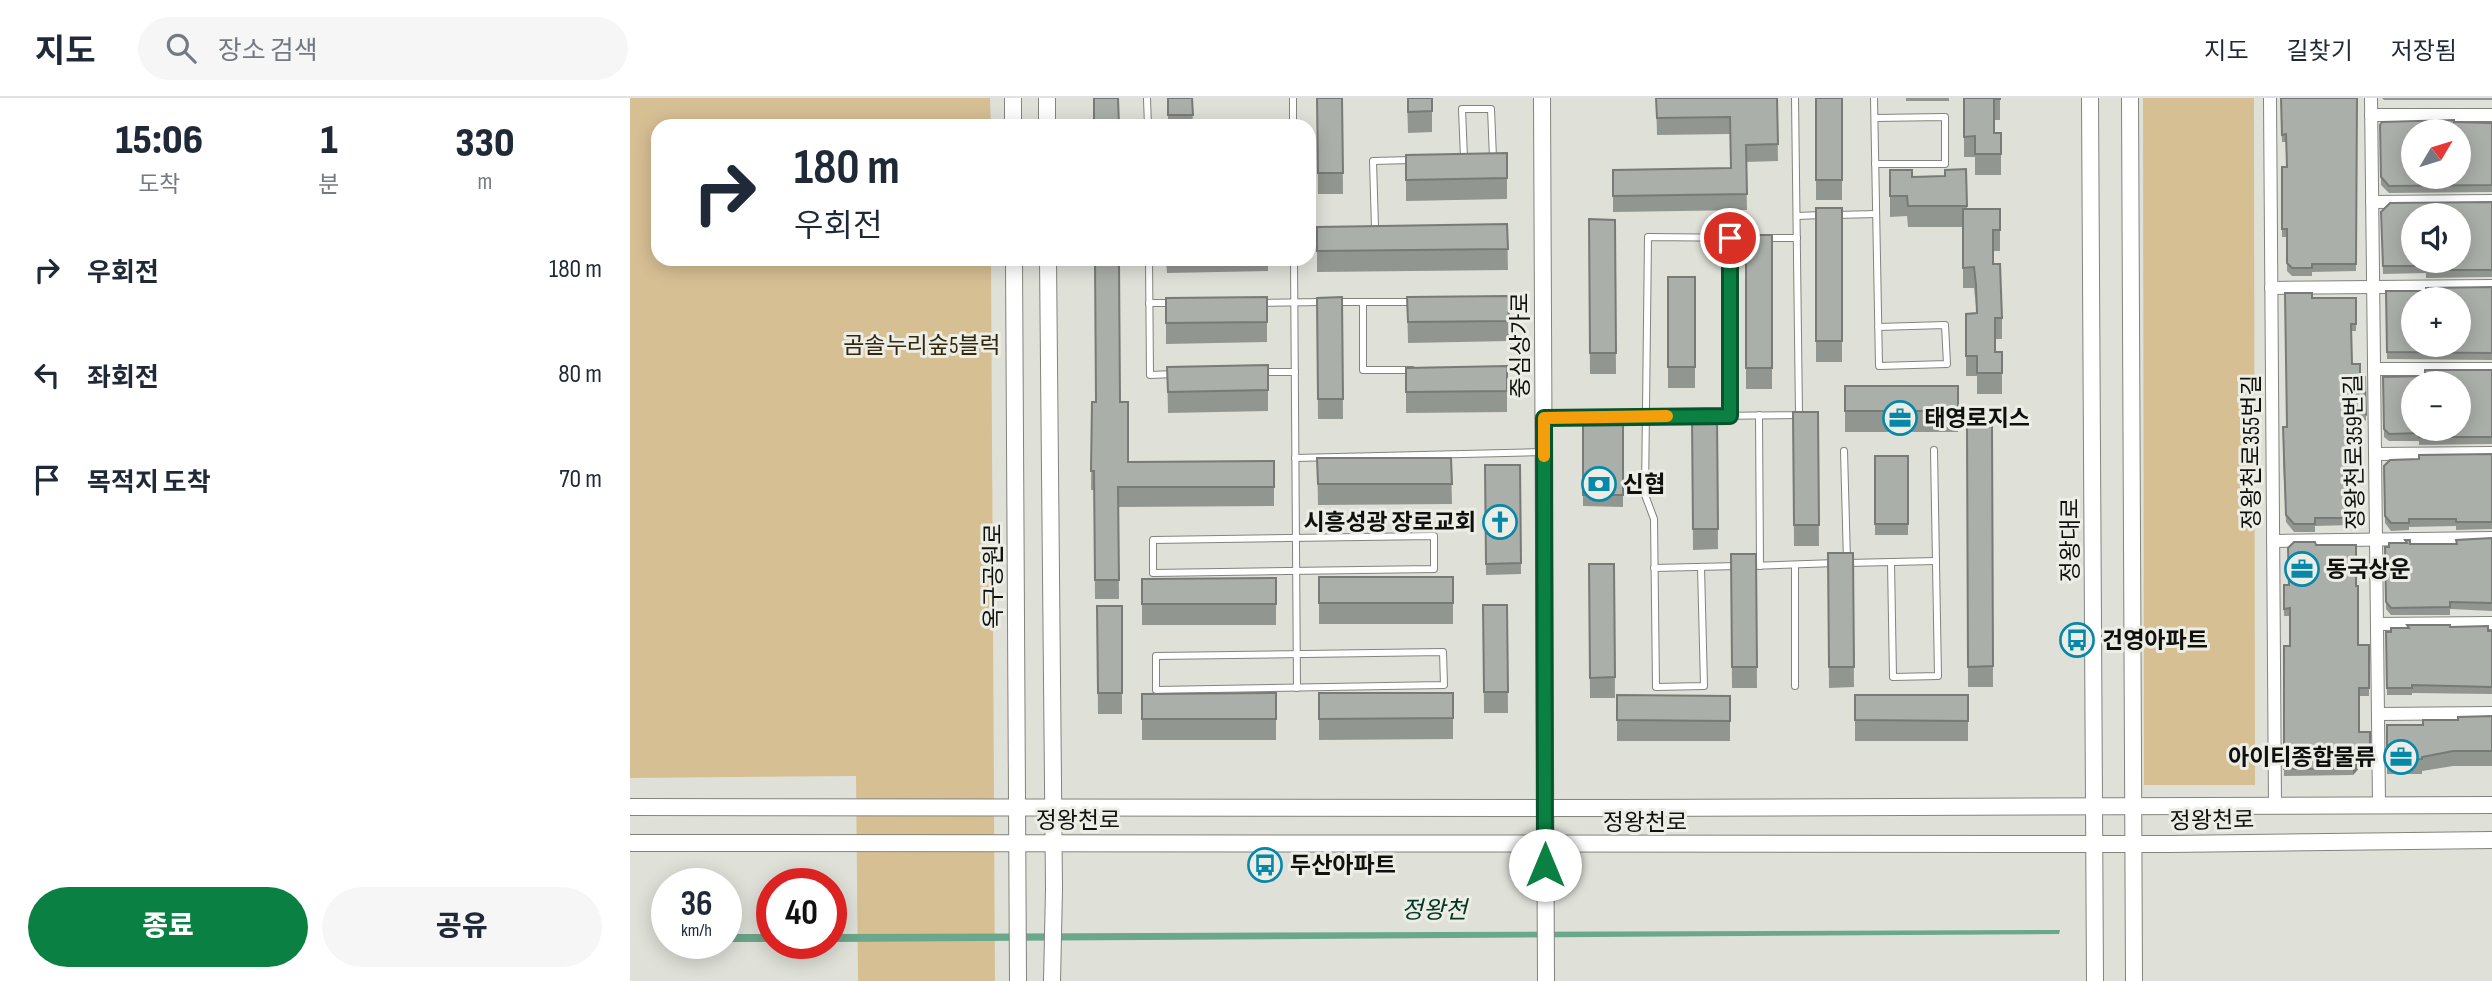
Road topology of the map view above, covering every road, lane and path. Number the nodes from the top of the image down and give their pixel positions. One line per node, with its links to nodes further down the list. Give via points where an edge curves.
1 (1013, 98): 15 (street)
2 (1047, 98): 16 (street)
3 (1293, 98): 18 (lane)
4 (1542, 98): 59 (street, 중심상가로)
5 (1795, 98): 28 (lane)
6 (1874, 98): 14 (lane)
7 (2090, 98): 92 (street, 정왕대로)
8 (2130, 98): 93 (street)
9 (2270, 98): 42 (street, 정왕천로355번길)
10 (2371, 98): 12 (street, 정왕천로359번길)
11 (1147, 99): 17 (lane)
12 (2371, 115): 13 (street); 26 (street, 정왕천로359번길)
13 (2492, 115)
14 (1875, 118): 24 (lane); 24 (lane, via 1945,117 1945,164)
15 (1013, 119)
16 (1047, 119)
17 (1148, 119)
18 (1293, 119)
19 (1474, 158): 22 (lane)
20 (1483, 158): 22 (lane, via 1493,158 1490,108 1462,109)
21 (1451, 159): 22 (lane)
22 (1464, 159)
23 (1425, 160): 29 (lane, via 1373,161)
24 (1875, 164): 27 (lane)
25 (2492, 201): 26 (street)
26 (2372, 202): 40 (street, 정왕천로359번길)
27 (1876, 214): 28 (lane); 49 (lane)
28 (1797, 216): 35 (lane)
29 (1375, 228): 30 (lane); 32 (lane)
30 (1388, 228)
31 (1335, 229): 33 (lane)
32 (1362, 229)
33 (1316, 230)
34 (1730, 238): 35 (lane); 57 (lane, via 1648,237); 58 (lane)
35 (1797, 238): 56 (lane, via 1799,415)
36 (1014, 266): 87 (street, 옥구공원로)
37 (1048, 266): 88 (street)
38 (1149, 266): 46 (lane)
39 (1294, 266): 43 (lane)
40 (2373, 286): 41 (street); 42 (street); 50 (street, 정왕천로359번길)
41 (2492, 286)
42 (2272, 288): 69 (street, 정왕천로355번길)
43 (1294, 302): 44 (lane); 48 (lane); 53 (lane)
44 (1363, 302): 45 (lane); 52 (lane, via 1363,370)
45 (1415, 302)
46 (1149, 303): 47 (lane); 55 (lane, via 1150,375)
47 (1176, 303)
48 (1255, 303)
49 (1878, 327): 49 (lane, via 1879,366 1947,364 1945,325)
50 (2374, 369): 51 (street); 64 (street, 정왕천로359번길)
51 (2492, 369)
52 (1415, 370)
53 (1295, 372): 54 (lane); 65 (lane)
54 (1255, 373)
55 (1177, 374)
56 (1759, 415): 58 (lane); 73 (lane)
57 (1648, 416): 58 (lane); 59 (lane); 76 (lane, via 1645,495 1654,519)
58 (1730, 416)
59 (1544, 418): 62 (street, 중심상가로)
60 (1934, 450): 70 (lane)
61 (1844, 451): 72 (lane)
62 (1544, 452): 65 (lane); 91 (street, 중심상가로)
63 (2492, 453): 64 (street)
64 (2375, 454): 68 (street, 정왕천로359번길)
65 (1295, 458): 66 (lane)
66 (1296, 538): 77 (lane); 77 (lane, via 1434,536 1434,569); 77 (lane, via 1153,540 1153,573)
67 (2492, 538): 68 (street)
68 (2376, 540): 69 (street); 79 (street, 정왕천로359번길)
69 (2273, 541): 89 (street, 정왕천로355번길)
70 (1936, 561): 71 (lane); 71 (lane, via 1938,676 1893,677)
71 (1891, 562): 72 (lane)
72 (1847, 563): 74 (lane)
73 (1760, 565): 74 (lane); 75 (lane)
74 (1795, 565): 81 (lane)
75 (1701, 567): 76 (lane); 76 (lane, via 1704,686 1656,687)
76 (1654, 568)
77 (1296, 571): 80 (lane)
78 (2492, 623): 79 (street)
79 (2377, 624): 84 (street, 정왕천로359번길)
80 (1296, 654): 82 (lane); 82 (lane, via 1156,656 1156,690); 82 (lane, via 1443,652 1444,685)
81 (1795, 686)
82 (1297, 688)
83 (2492, 713): 84 (street)
84 (2378, 714): 85 (street, 정왕천로359번길)
85 (2379, 805): 86 (street, 정왕천로); 89 (street, 정왕천로)
86 (2492, 805)
87 (1017, 806): 88 (street, 정왕천로); 90 (street, 정왕천로); 95 (street, 옥구공원로)
88 (1053, 806): 91 (street, 정왕천로); 96 (street)
89 (2275, 806): 93 (street, 정왕천로)
90 (630, 807)
91 (1545, 807): 92 (street, 정왕천로); 98 (street, 중심상가로)
92 (2094, 807): 93 (street, 정왕천로); 99 (street, 정왕대로)
93 (2133, 807): 100 (street)
94 (2492, 840): 100 (street, 정왕천로)
95 (1018, 843): 96 (street, 정왕천로); 97 (street, 정왕천로); 103 (street, 옥구공원로)
96 (1053, 843): 98 (street, 정왕천로); 104 (street)
97 (630, 844)
98 (1545, 844): 99 (street, 정왕천로); 105 (street, 중심상가로)
99 (2094, 844): 100 (street, 정왕천로); 101 (street, 정왕대로)
100 (2133, 844): 102 (street)
101 (2095, 977)
102 (2134, 977)
103 (1018, 981)
104 (1052, 981)
105 (1546, 981)

